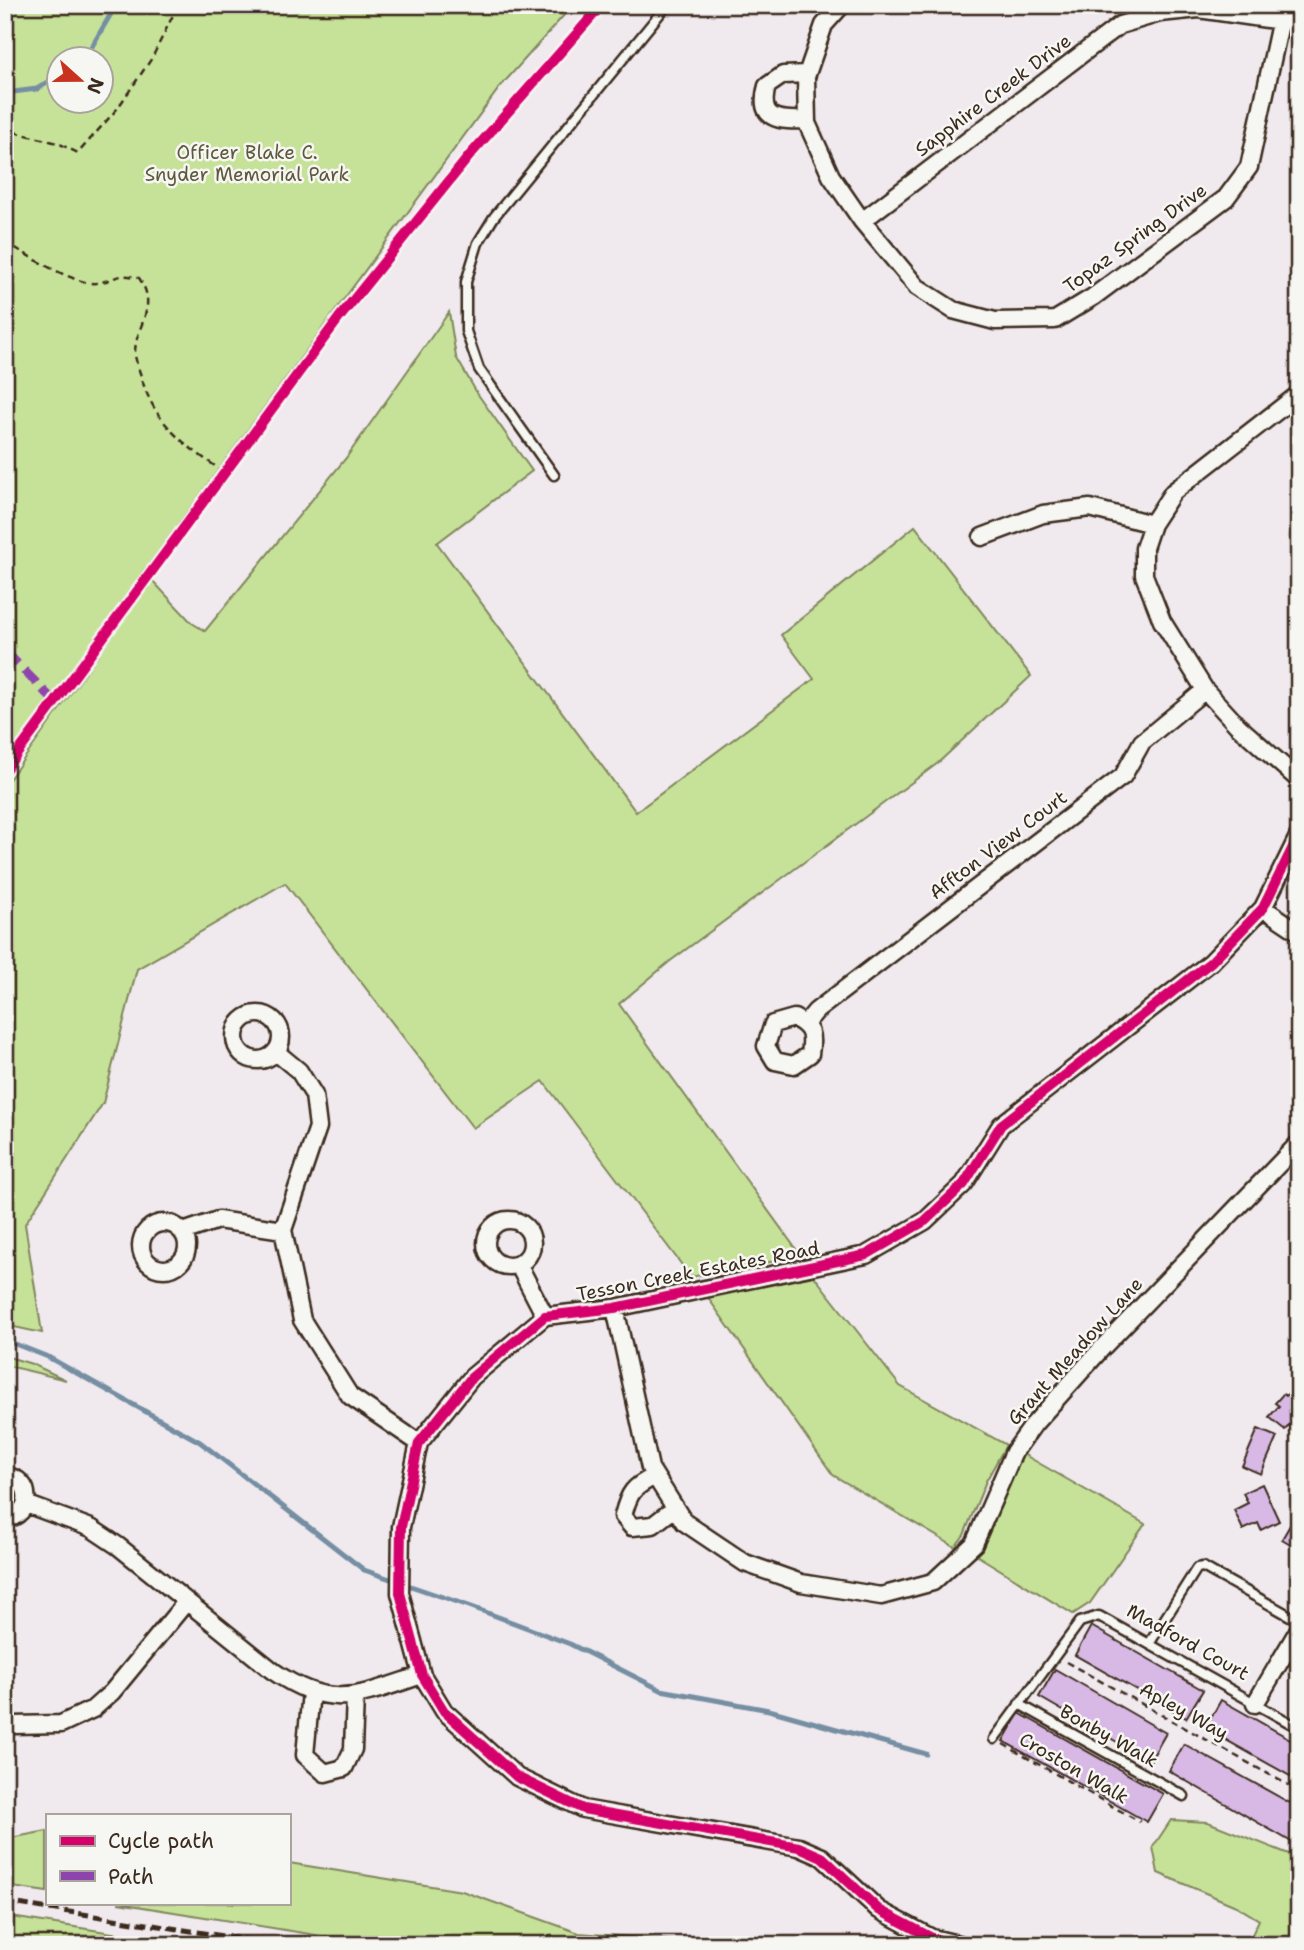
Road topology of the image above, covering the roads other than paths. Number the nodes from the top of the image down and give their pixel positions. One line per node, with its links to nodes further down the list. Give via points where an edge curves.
1 (667, 5): 8 (lane, via 494,217 478,243 466,282 466,331 479,369)
2 (842, 5): 4 (street, via 824,25)
3 (1283, 13): 6 (street, Sapphire Creek Drive, via 1199,9 1160,13 1120,25); 6 (street, Topaz Spring Drive, via 1250,167 1226,198 1093,298 1055,320 995,321 953,310 917,287)
4 (807, 74): 5 (street); 5 (street, via 783,75 767,86 763,100 774,119)
5 (807, 120): 6 (street, Topaz Spring Drive, via 831,176)
6 (862, 221)
7 (1299, 394): 9 (street, via 1173,492)
8 (554, 475)
9 (1152, 524): 10 (street, via 1090,508 1043,514); 11 (street, via 1144,548 1144,575 1162,621)
10 (982, 537)
11 (1205, 690): 12 (street); 16 (street, Affton View Court, via 1142,742 1123,776 816,1010)
12 (1299, 779)
13 (1299, 835): 14 (street, Tesson Creek Estates Road)
14 (1263, 908): 15 (street); 22 (street, Tesson Creek Estates Road, via 1211,962 1001,1125 964,1184 925,1221 866,1255)
15 (1299, 932)
16 (805, 1024)
17 (276, 1052): 19 (street, via 299,1071 314,1095 318,1127)
18 (1299, 1143): 28 (street, Grant Meadow Lane, via 1034,1424 1014,1452 974,1544 933,1582 880,1596 801,1583 745,1563 684,1522)
19 (283, 1230): 20 (street, via 218,1220); 24 (street, via 302,1320 350,1396)
20 (183, 1233)
21 (518, 1264): 23 (street)
22 (615, 1308): 23 (street, Tesson Creek Estates Road); 26 (street, Grant Meadow Lane)
23 (545, 1316): 24 (street, via 472,1377)
24 (419, 1443): 34 (street, via 401,1527 400,1593)
25 (5, 1476): 27 (street, via 23,1484)
26 (655, 1476): 28 (street, Grant Meadow Lane); 28 (street, via 638,1484 627,1498 623,1516 632,1527 653,1525)
27 (26, 1504): 29 (street, via 19,1515); 30 (street, via 92,1528)
28 (675, 1508)
29 (5, 1519)
30 (186, 1602): 35 (street, via 273,1671); 39 (street, via 93,1709 61,1724)
31 (1299, 1621): 33 (lane, via 1203,1567 1197,1568)
32 (1299, 1629): 38 (street, Madford Court)
33 (1149, 1644): 37 (lane, Madford Court, via 1099,1616 1080,1622); 38 (lane, Madford Court)
34 (422, 1675): 36 (street); 43 (street, via 444,1711 517,1777 583,1809 799,1847 822,1857 879,1910 932,1938)
35 (311, 1692): 36 (street); 36 (street, via 305,1755 325,1773 344,1768 353,1749)
36 (355, 1696)
37 (1019, 1704): 41 (lane, Madford Court); 42 (lane, Bonby Walk)
38 (1255, 1704): 40 (lane, Madford Court)
39 (5, 1723)
40 (1299, 1728)
41 (994, 1739)
42 (1184, 1797)
43 (962, 1945)

